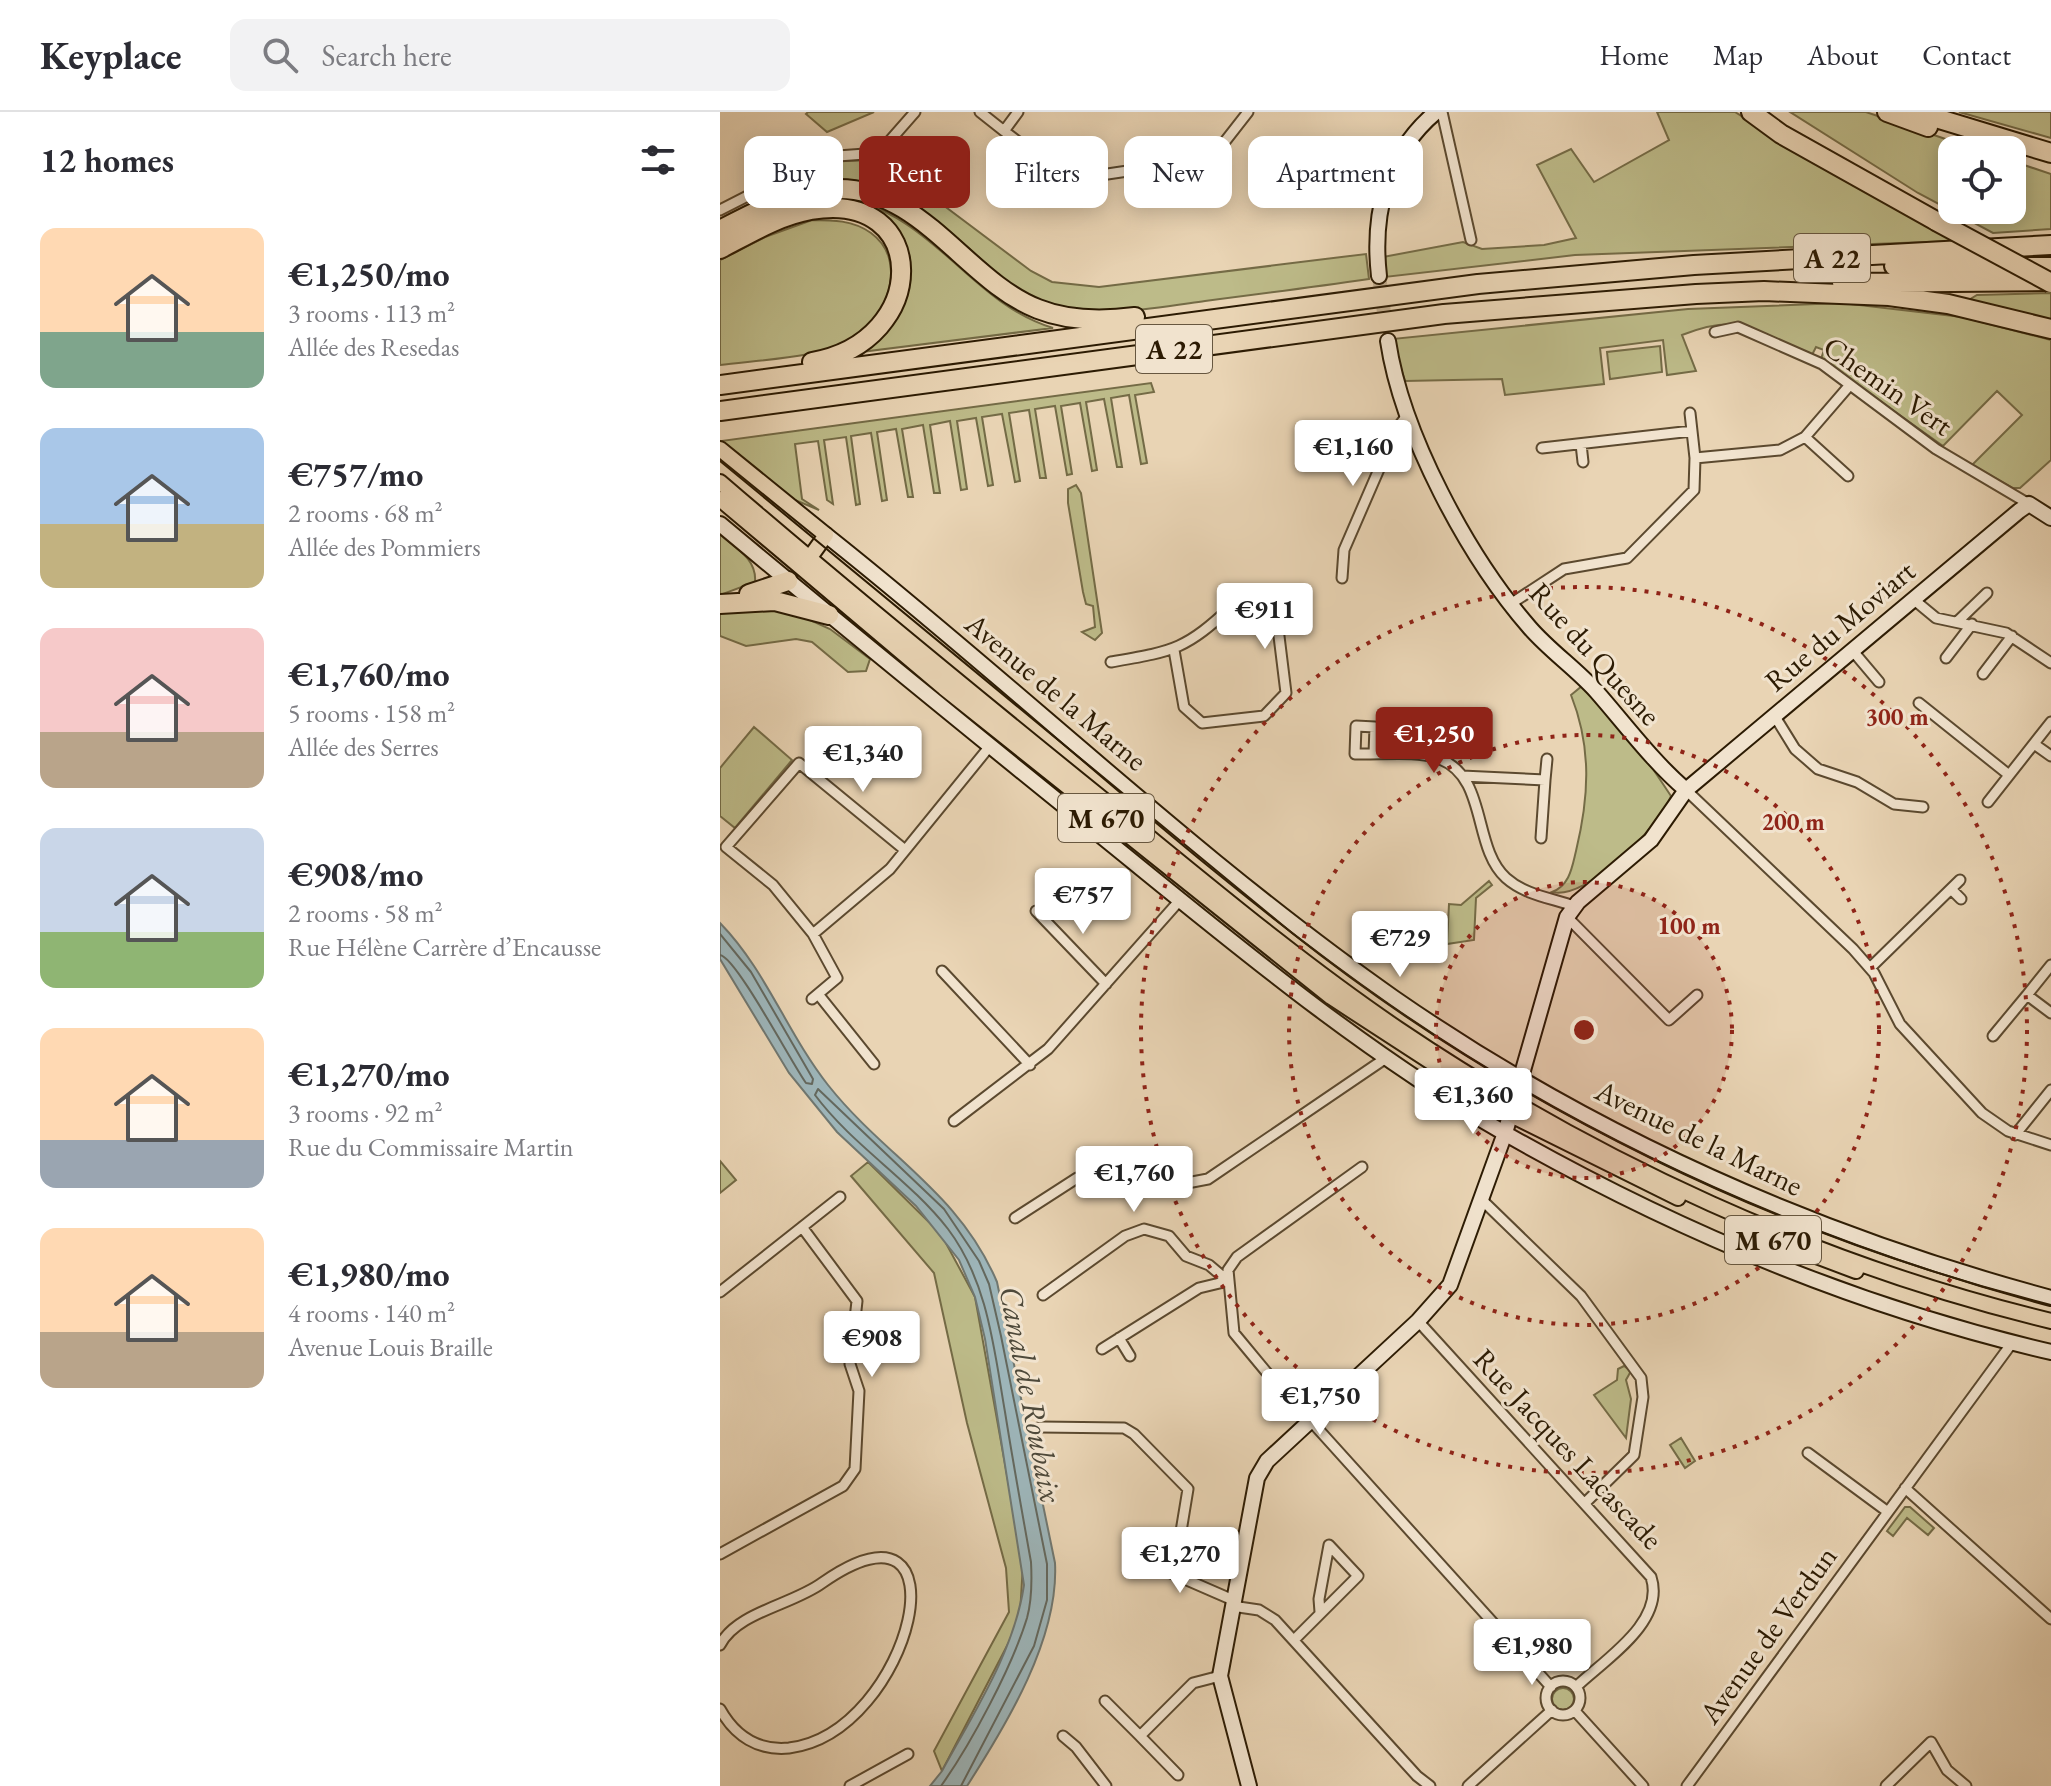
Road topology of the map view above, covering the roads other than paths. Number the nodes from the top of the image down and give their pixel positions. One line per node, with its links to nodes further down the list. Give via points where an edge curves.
1 (915, 112): 14 (street, via 879,153 824,157)
2 (980, 112): 9 (street)
3 (1018, 112): 9 (street)
4 (1248, 112): 9 (street, via 1223,144 1195,161 1094,176 1054,169)
5 (1439, 112): 16 (street); 21 (street, via 1406,145 1384,187 1377,226)
6 (1751, 112): 22 (highway, bridge, via 1851,175)
7 (1887, 112): 10 (highway)
8 (1916, 112): 11 (highway)
9 (1004, 131)
10 (1958, 136)
11 (2051, 153)
12 (2026, 158): 13 (highway)
13 (2051, 166)
14 (720, 210)
15 (720, 230): 24 (highway, via 781,201 845,189 901,209 1028,305 1056,314 1114,319 1277,300)
16 (1471, 240)
17 (2051, 245): 20 (highway, A 22)
18 (720, 249): 28 (highway, via 792,215 842,209 884,228 899,252 903,272 889,316 863,343 824,360)
19 (2051, 267): 20 (highway)
20 (1614, 274): 24 (highway, A 22)
21 (1379, 276)
22 (2051, 280): 23 (highway, via 1852,282)
23 (1764, 291): 25 (highway, A 22, via 1910,298); 30 (highway, A 22, via 1444,314)
24 (1345, 301): 28 (highway, A 22)
25 (2051, 329)
26 (1715, 332): 29 (street, Chemin Vert, via 1741,328 1822,364)
27 (1388, 341): 32 (street, Rue du Quesne)
28 (720, 384)
29 (1849, 386): 34 (street); 43 (street, Chemin Vert, via 1943,454)
30 (720, 411)
31 (1690, 413): 33 (street)
32 (1408, 414): 48 (street, via 1396,430 1346,546); 51 (street, Rue du Quesne, via 1445,498)
33 (1692, 431): 35 (street); 38 (street)
34 (1805, 437): 38 (street, via 1780,450); 40 (street)
35 (1581, 444): 36 (street); 39 (street)
36 (1542, 448)
37 (720, 449): 46 (main road, Avenue de la Marne)
38 (1695, 458): 51 (street, via 1694,490 1627,558 1564,569)
39 (1583, 462)
40 (1848, 476)
41 (720, 482): 47 (main road, Avenue de la Marne / M 670)
42 (720, 499): 47 (main road, Avenue de la Marne / M 670)
43 (2029, 504): 44 (street); 50 (street, Rue du Moviart)
44 (2051, 518)
45 (720, 524): 47 (street, Avenue de la Marne)
46 (826, 535): 47 (main road); 98 (street, Avenue de la Marne, via 1291,921 1394,998)
47 (800, 570): 52 (highway); 53 (street, Avenue de la Marne); 100 (main road, Avenue de la Marne / M 670, via 1297,955)
48 (1342, 578)
49 (1987, 593): 54 (street)
50 (1913, 599): 54 (street, via 1929,614); 58 (street, Rue du Moviart)
51 (1512, 603): 75 (street, Rue du Quesne)
52 (720, 604): 53 (highway, via 775,601)
53 (829, 615): 68 (street, Avenue de la Marne)
54 (1957, 622): 55 (street)
55 (1972, 624): 56 (street); 59 (street)
56 (2012, 636): 61 (street); 62 (street)
57 (1174, 650): 57 (street, via 1211,627 1232,606 1268,607 1277,620 1286,693 1264,716 1202,723 1184,707); 60 (street)
58 (1852, 650): 63 (street); 65 (street, Rue du Moviart)
59 (1946, 658)
60 (1111, 662)
61 (2051, 663)
62 (1983, 674)
63 (1879, 682)
64 (1919, 703): 72 (street)
65 (1774, 715): 75 (street, Rue du Moviart); 77 (street, via 1813,766 1857,782 1894,804)
66 (2051, 722): 67 (street)
67 (2034, 744): 70 (street); 72 (street)
68 (990, 746): 79 (street); 83 (street, Avenue de la Marne)
69 (1374, 754): 73 (street, via 1433,757)
70 (2051, 756)
71 (1547, 759): 74 (street)
72 (2009, 775): 76 (street)
73 (1462, 776): 74 (street); 85 (street, via 1497,868 1527,892)
74 (1545, 780): 78 (street)
75 (1686, 790): 85 (street, via 1651,840); 88 (street)
76 (1988, 802)
77 (1923, 807)
78 (1541, 838)
79 (905, 850): 86 (street); 86 (street, via 799,763 726,847 781,893)
80 (1960, 880): 81 (street)
81 (1951, 889): 82 (street); 88 (street)
82 (1961, 899)
83 (1180, 900): 90 (street); 95 (street, Avenue de la Marne)
84 (1036, 911): 90 (street)
85 (1570, 912): 91 (street, via 1669,1020); 98 (street)
86 (813, 934): 96 (street, via 837,978 815,996)
87 (2051, 965): 92 (street)
88 (1870, 968): 103 (street, via 1904,1029 1982,1113)
89 (942, 971): 97 (street)
90 (1106, 984): 97 (street)
91 (1697, 995)
92 (2027, 995): 93 (street); 94 (street)
93 (2051, 1013)
94 (1993, 1036)
95 (1386, 1058): 102 (street, Avenue de la Marne); 108 (street, via 1208,1179 1187,1183 1077,1178)
96 (874, 1064)
97 (1030, 1065): 101 (street)
98 (1519, 1077): 100 (street); 113 (street, Avenue de la Marne, via 1658,1153 1766,1202 1881,1246)
99 (2051, 1090): 103 (street)
100 (1512, 1107): 102 (street); 115 (main road, Avenue de la Marne / M 670, via 1758,1223 1903,1278); 116 (main road, Avenue de la Marne / M 670, via 1634,1177 1801,1252 1929,1297)
101 (954, 1121)
102 (1505, 1133): 107 (street); 118 (street, Avenue de la Marne, via 1622,1195 1744,1250 1897,1309)
103 (2015, 1135): 104 (street)
104 (2051, 1145)
105 (1362, 1167): 110 (street, via 1237,1257)
106 (840, 1197): 109 (street)
107 (1482, 1200): 114 (street, via 1454,1277); 126 (street, via 1587,1303 1641,1378 1634,1455)
108 (1015, 1218)
109 (802, 1227): 111 (street); 128 (street, via 857,1301 850,1364 859,1391 855,1469 843,1486)
110 (1228, 1281): 112 (street, via 1209,1265 1186,1256 1169,1236 1144,1229 1125,1236); 117 (street, via 1199,1288); 122 (street, via 1234,1333)
111 (720, 1292)
112 (1043, 1295)
113 (2051, 1298)
114 (1418, 1321): 122 (street); 126 (street, Rue Jacques Lacascade)
115 (2051, 1321)
116 (2051, 1331)
117 (1119, 1338): 119 (street); 121 (street)
118 (2012, 1343): 120 (street, Avenue de la Marne); 125 (street, Avenue de Verdun)
119 (1102, 1349)
120 (2051, 1352)
121 (1130, 1356)
122 (1308, 1420): 131 (street, via 1257,1478); 137 (street)
123 (1040, 1427): 130 (street, via 1124,1428 1183,1481 1188,1498)
124 (1808, 1453): 127 (street)
125 (1905, 1488): 127 (street, Avenue de Verdun); 133 (street)
126 (1585, 1503): 138 (street, Rue Jacques Lacascade, via 1648,1570 1654,1596 1645,1621)
127 (1888, 1512): 153 (street, Avenue de Verdun)
128 (720, 1554)
129 (1141, 1560): 130 (street)
130 (1174, 1574): 131 (street)
131 (1232, 1603): 134 (street, via 1265,1613); 136 (street)
132 (1320, 1612): 132 (street, via 1358,1576 1329,1545 1319,1599); 134 (street)
133 (2051, 1619)
134 (1294, 1640): 150 (street)
135 (720, 1645): 142 (street, via 741,1621 799,1598 861,1561 891,1560 910,1578 912,1606 898,1652 867,1701 838,1729 800,1746 771,1748 744,1738)
136 (1220, 1676): 144 (street, via 1193,1683); 149 (street)
137 (1551, 1687): 138 (street, via 1564,1682); 140 (street, via 1547,1700)
138 (1576, 1687): 141 (street, via 1580,1699)
139 (1105, 1701): 144 (street)
140 (1552, 1710): 141 (street, via 1562,1715); 151 (street)
141 (1575, 1711): 152 (street)
142 (721, 1713)
143 (1063, 1736): 148 (street)
144 (1140, 1736): 146 (street)
145 (908, 1754): 147 (street, via 890,1769)
146 (1178, 1775)
147 (850, 1786)
148 (1106, 1786)
149 (1249, 1786)
150 (1430, 1786)
151 (1468, 1786)
152 (1643, 1786)
153 (1687, 1786)
154 (1886, 1786): 155 (street, via 1931,1742 1947,1770)
155 (1966, 1786)

